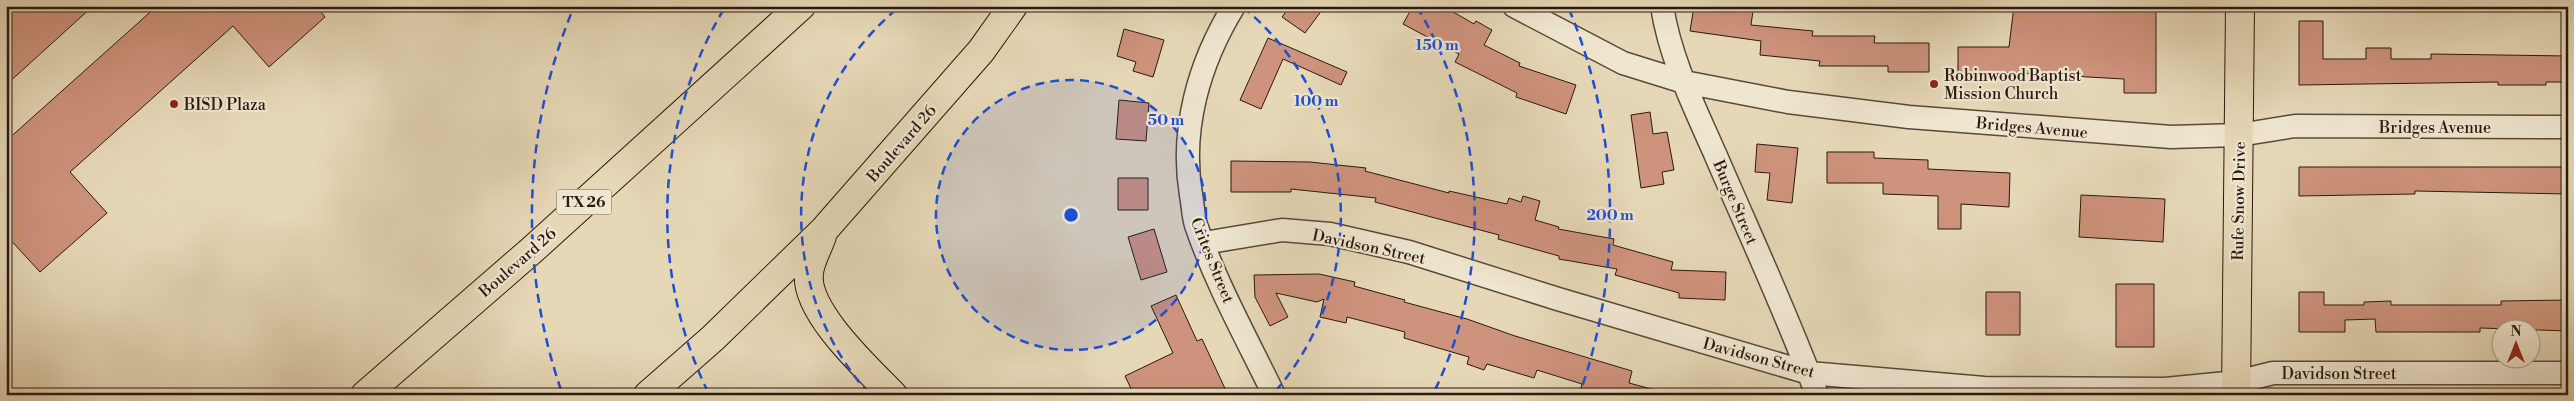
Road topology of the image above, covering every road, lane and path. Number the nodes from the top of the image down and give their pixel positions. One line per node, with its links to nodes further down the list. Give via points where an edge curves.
1 (801, 6): 15 (main road, Boulevard 26 / TX 26, via 532,250)
2 (1013, 6): 10 (main road, Boulevard 26, via 981,51)
3 (1234, 6): 11 (street, Crites Street, via 1204,66 1188,136 1187,170 1196,223)
4 (1514, 6): 7 (street, Bridges Avenue, via 1623,63)
5 (1662, 6): 7 (street, Burge Street)
6 (2240, 6): 9 (main road, Rufe Snow Drive)
7 (1684, 82): 9 (street, Bridges Avenue, via 1788,102 1909,117 2171,137); 13 (street, Burge Street)
8 (2568, 127): 9 (street, Bridges Avenue, via 2295,126)
9 (2239, 135): 14 (main road, Rufe Snow Drive)
10 (824, 230): 16 (main road, Boulevard 26); 17 (main road, via 808,274 814,302 862,363)
11 (1204, 243): 13 (street, Davidson Street, via 1282,230 1330,234 1410,252); 18 (street, Crites Street)
12 (2568, 372): 14 (street, Davidson Street, via 2273,373)
13 (1809, 373): 14 (street, Davidson Street, via 1984,388); 19 (street, Burge Street)
14 (2237, 388)
15 (365, 395)
16 (648, 395)
17 (893, 395)
18 (1274, 395)
19 (1817, 395)

